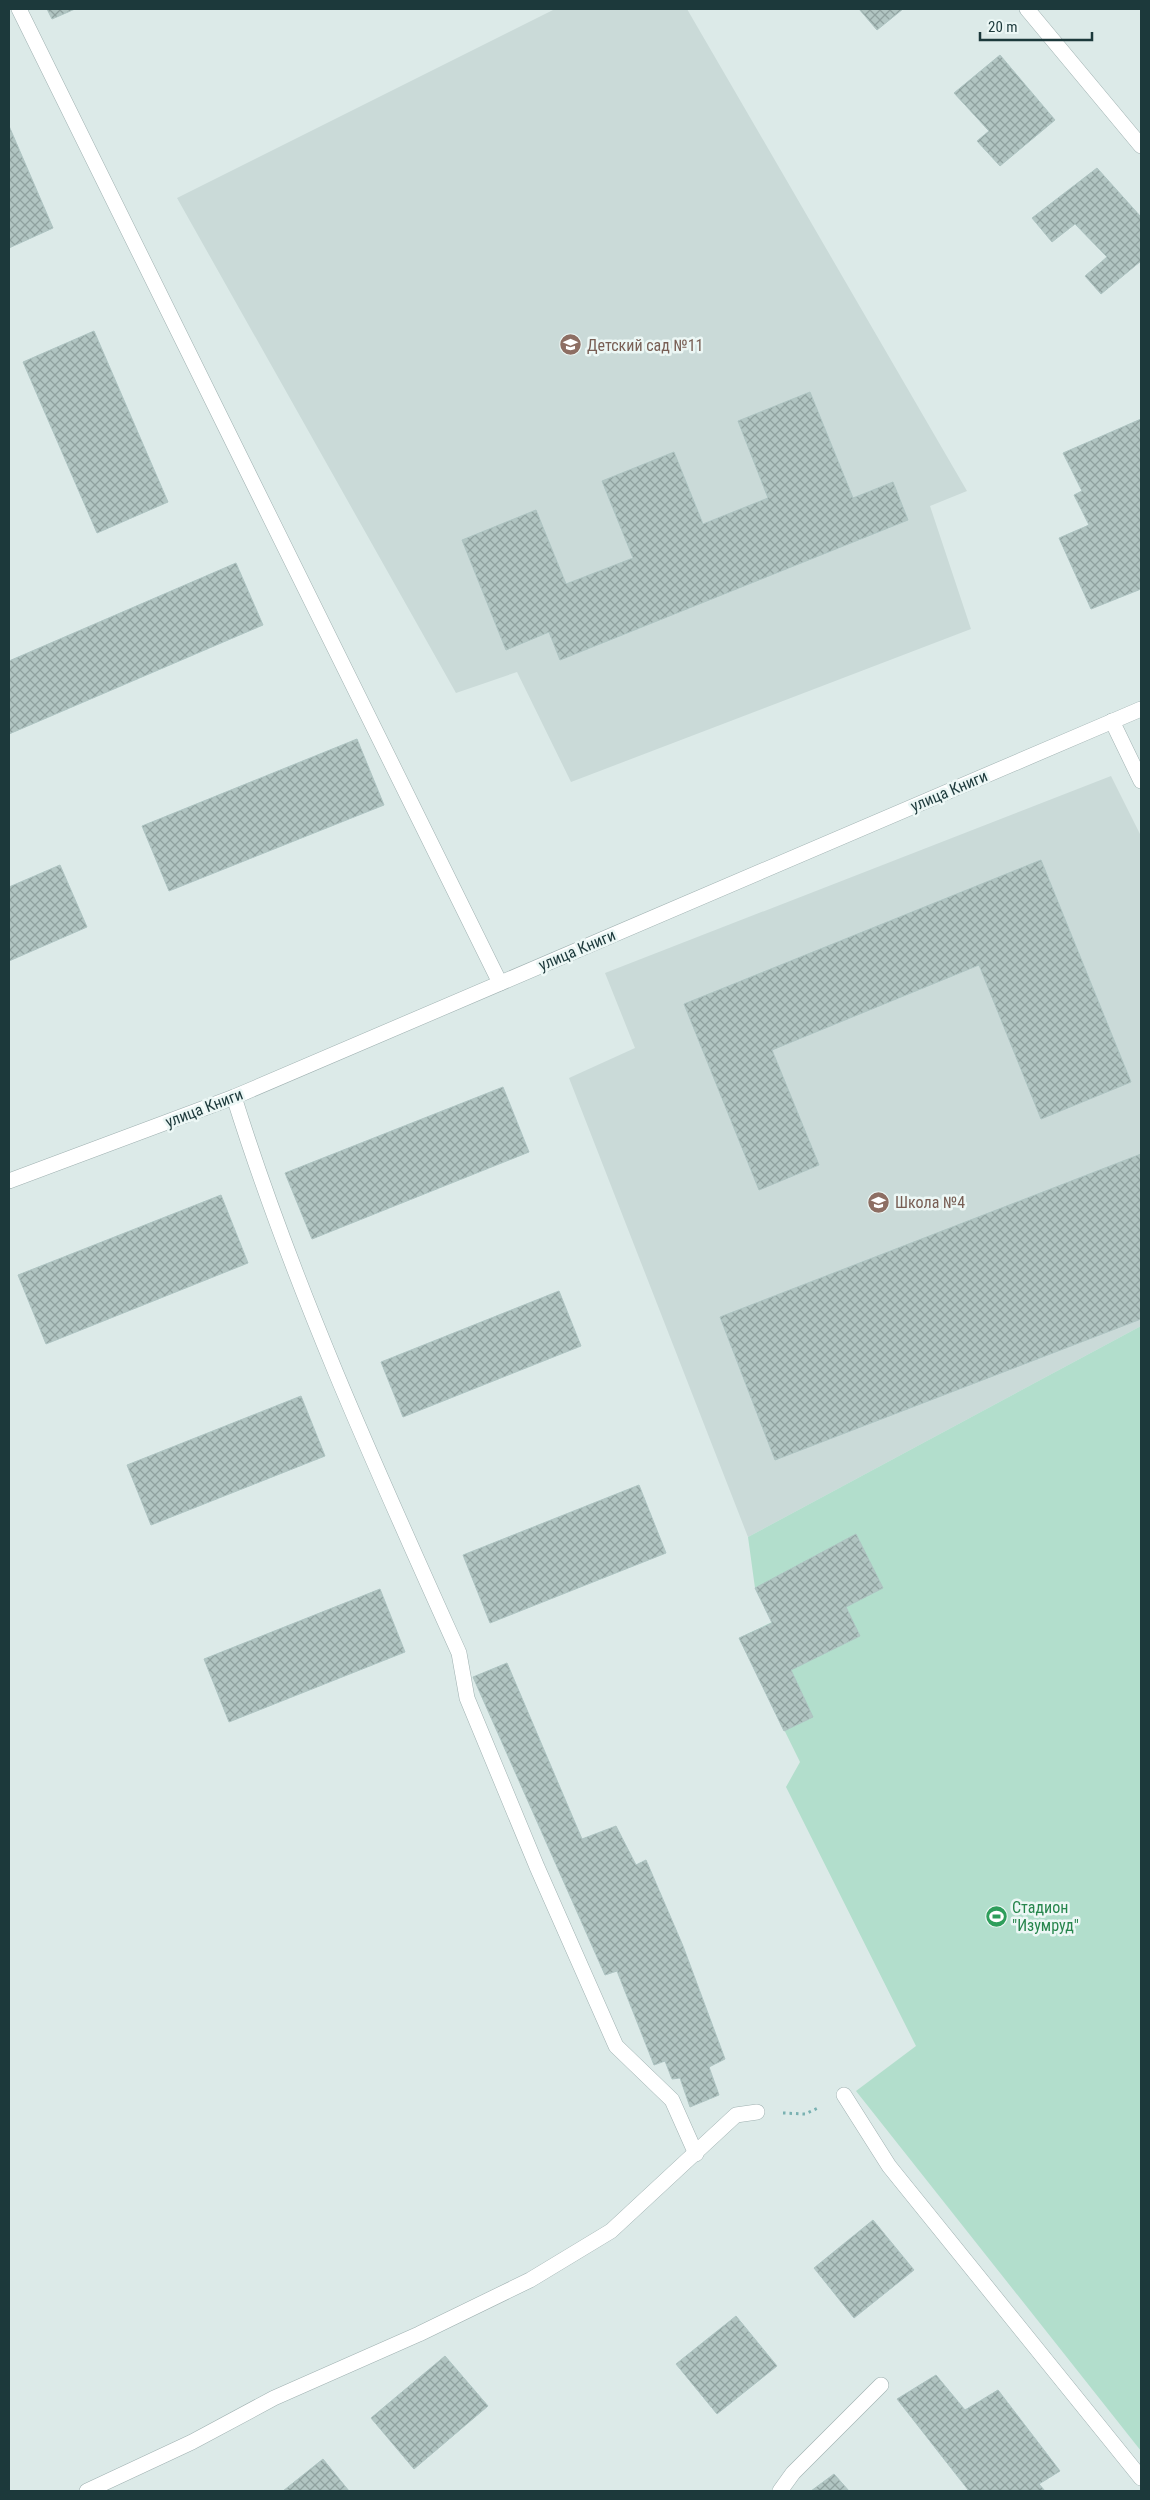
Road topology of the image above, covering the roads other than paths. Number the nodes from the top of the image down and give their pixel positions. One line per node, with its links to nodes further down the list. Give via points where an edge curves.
1 (19, 9): 7 (street)
2 (1027, 9): 3 (street)
3 (1141, 146)
4 (1141, 709): 5 (street, улица Книги)
5 (1112, 721): 6 (street); 7 (street, улица Книги)
6 (1141, 781)
7 (500, 983): 8 (street, улица Книги)
8 (234, 1097): 9 (street, улица Книги); 12 (street, via 262,1188 317,1326 459,1653 467,1698 537,1867 616,2046 672,2100)
9 (9, 1181)
10 (844, 2095): 14 (street, via 889,2166)
11 (757, 2112): 12 (street, via 736,2115)
12 (696, 2154): 15 (street, via 611,2231 530,2280 419,2334 274,2398 192,2442)
13 (880, 2385): 16 (street, via 793,2473)
14 (1141, 2478)
15 (87, 2491)
16 (780, 2491)

